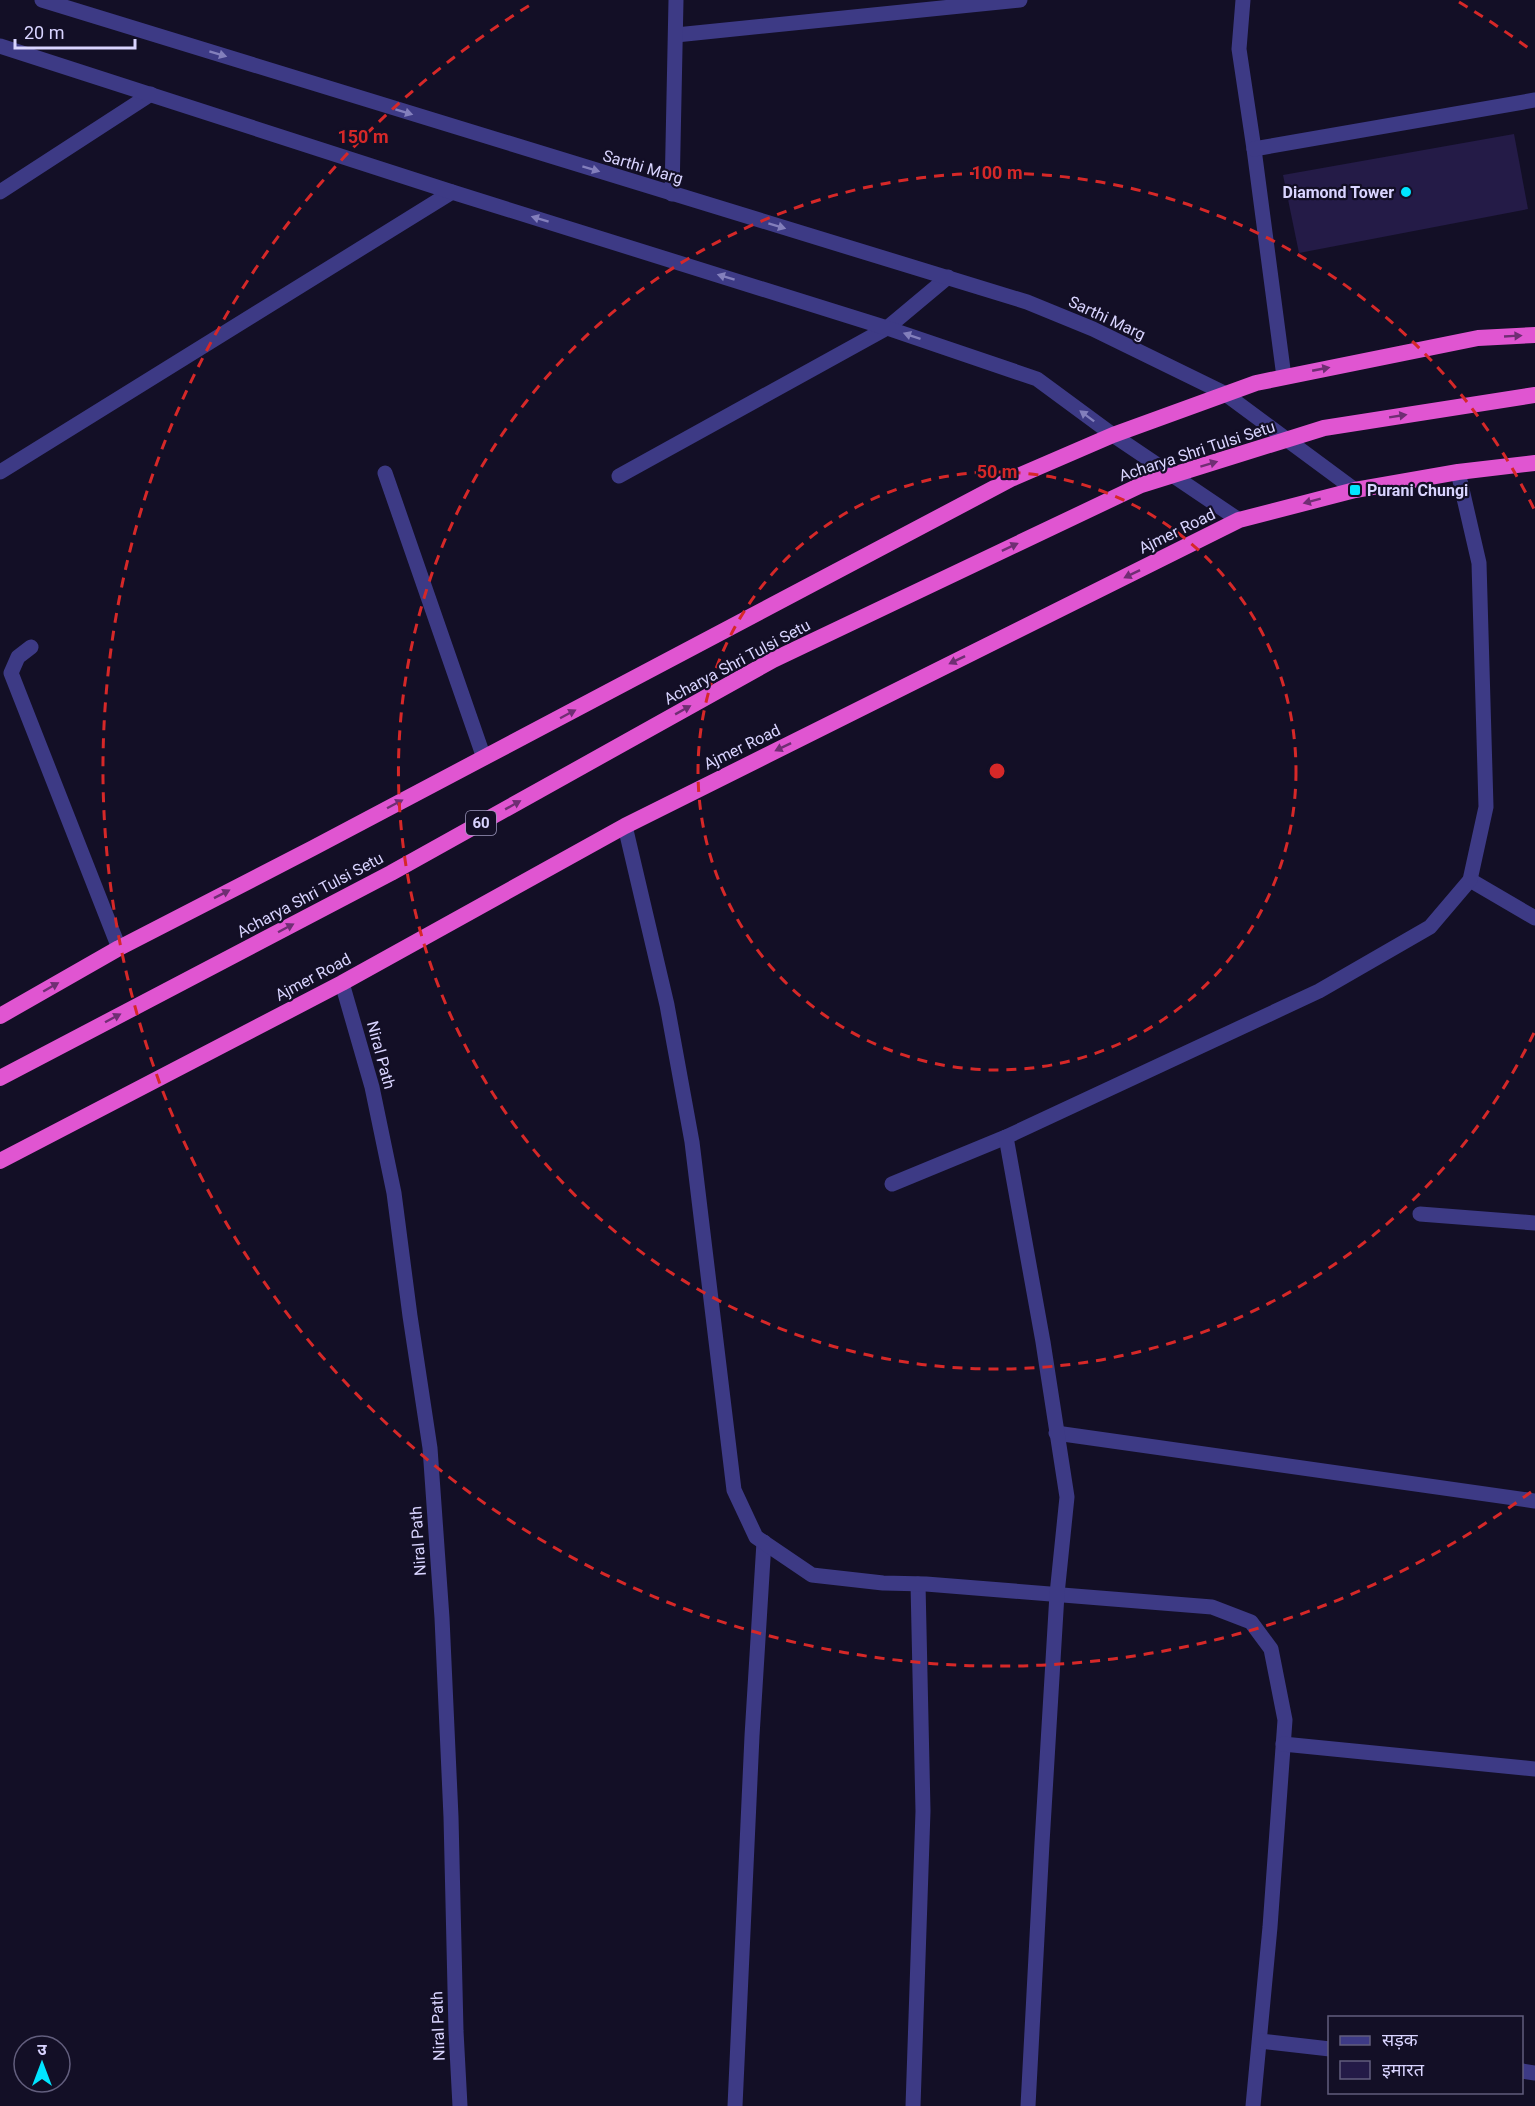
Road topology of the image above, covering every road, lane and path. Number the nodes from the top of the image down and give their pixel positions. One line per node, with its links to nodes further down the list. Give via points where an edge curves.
1 (42, 0): 5 (street, Sarthi Marg)
2 (676, 0): 6 (street)
3 (1020, 0): 6 (street)
4 (1243, 0): 10 (street, via 1239,49)
5 (69, 4): 13 (street, Sarthi Marg, one-way to 13)
6 (676, 35): 13 (street)
7 (0, 46): 8 (street)
8 (151, 94): 11 (street); 12 (street)
9 (1535, 100): 10 (street)
10 (1254, 149): 17 (street)
11 (0, 192)
12 (452, 192): 15 (street, one-way to 12); 22 (street)
13 (672, 194): 14 (street, Sarthi Marg, one-way to 14)
14 (948, 277): 15 (street); 18 (street, Sarthi Marg, via 1071,320)
15 (887, 328): 20 (street, one-way to 15, via 1037,379); 25 (street)
16 (1535, 335): 17 (highway, one-way to 16, via 1478,338)
17 (1284, 377): 18 (highway)
18 (1224, 393): 20 (highway); 26 (street, Sarthi Marg)
19 (1535, 395): 36 (highway, Acharya Shri Tulsi Setu / 60, one-way to 19, via 391,873 773,660 1141,485 1324,428)
20 (1113, 435): 27 (street); 29 (highway, one-way to 20, via 1011,479)
21 (1535, 463): 23 (highway, Ajmer Road)
22 (0, 472)
23 (1458, 472): 26 (highway, Ajmer Road); 31 (street, via 1479,563 1486,807)
24 (385, 473): 29 (street)
25 (619, 476)
26 (1355, 490): 27 (highway, Ajmer Road, one-way to 27)
27 (1239, 520): 30 (highway, Ajmer Road, one-way to 30)
28 (31, 647): 33 (street, via 18,657 11,673)
29 (484, 758): 33 (highway, one-way to 29)
30 (625, 826): 34 (highway, Ajmer Road); 44 (street, via 667,1005 692,1142 734,1490 756,1537)
31 (1470, 880): 32 (street); 37 (street, via 1430,927 1319,991)
32 (1535, 918)
33 (119, 948): 35 (highway, one-way to 33)
34 (342, 983): 38 (highway, Ajmer Road); 51 (street, Niral Path, via 372,1087 394,1193 430,1448 450,1793)
35 (0, 1016)
36 (3, 1076)
37 (1006, 1137): 39 (street); 42 (street)
38 (0, 1161)
39 (892, 1184)
40 (1420, 1214): 41 (street)
41 (1535, 1223)
42 (1056, 1433): 43 (street); 46 (street, via 1066,1497)
43 (1535, 1501)
44 (764, 1542): 45 (street, via 812,1575); 52 (street)
45 (918, 1584): 46 (street); 53 (street, via 923,1811)
46 (1057, 1594): 47 (street, via 1212,1607 1251,1622 1271,1649 1285,1720); 54 (street)
47 (1283, 1744): 48 (street); 49 (street)
48 (1535, 1769)
49 (1260, 2041): 50 (street); 55 (street)
50 (1328, 2049)
51 (460, 2106)
52 (735, 2106)
53 (913, 2106)
54 (1029, 2106)
55 (1254, 2106)

